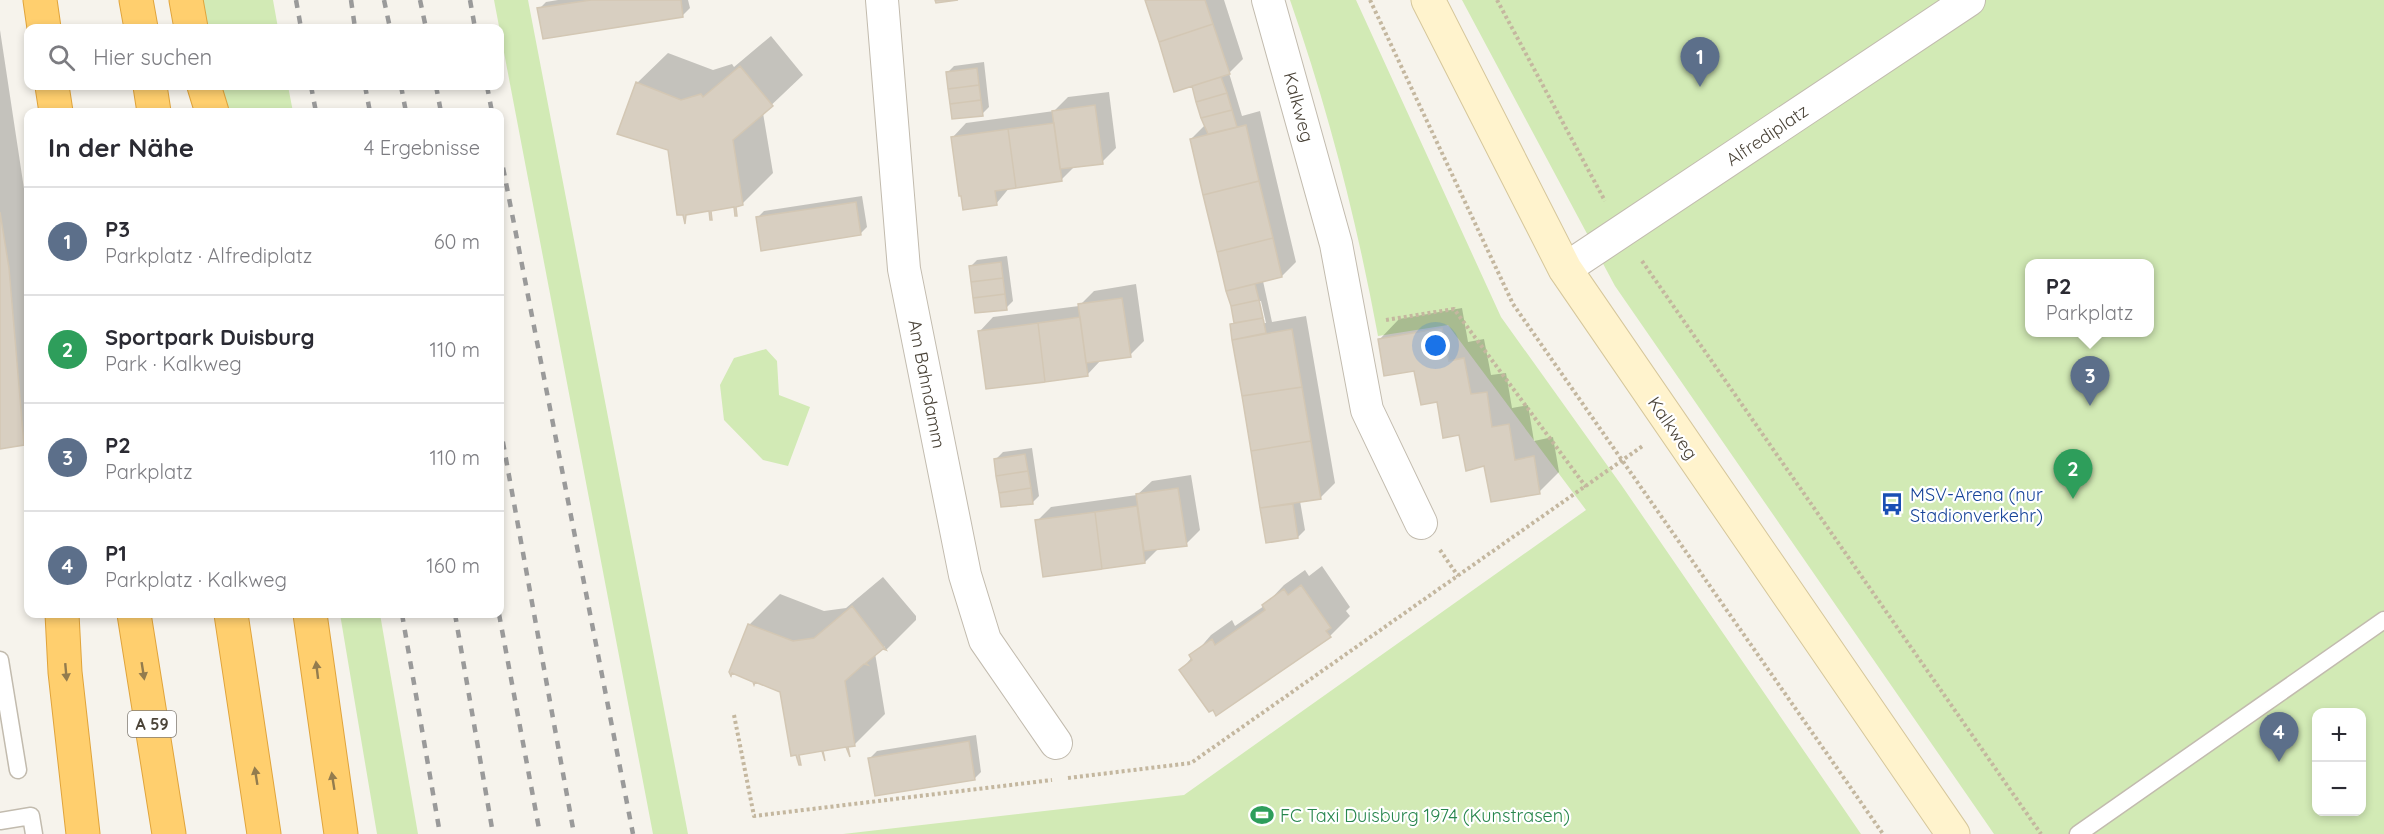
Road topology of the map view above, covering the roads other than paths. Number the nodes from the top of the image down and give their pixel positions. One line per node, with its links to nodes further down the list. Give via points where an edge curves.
1 (40, 0): 8 (highway)
2 (136, 0): 9 (highway)
3 (186, 0): 10 (highway)
4 (882, 0): 25 (street, Am Bahndamm, via 904,269 965,575 985,640)
5 (1268, 0): 18 (street, Kalkweg, via 1336,244 1366,410)
6 (1428, 0): 17 (street, Kalkweg)
7 (1969, 0): 17 (street, Alfrediplatz)
8 (43, 24)
9 (140, 24)
10 (191, 24)
11 (53, 90): 14 (highway)
12 (151, 90): 15 (highway)
13 (205, 90): 16 (highway)
14 (55, 108)
15 (153, 108)
16 (211, 108)
17 (1565, 269): 33 (street, Kalkweg)
18 (1421, 523)
19 (62, 618): 29 (highway, one-way to 29)
20 (135, 618): 30 (highway, A 59, one-way to 30)
21 (232, 618): 31 (highway, one-way to 21)
22 (310, 618): 32 (highway, one-way to 22)
23 (2384, 620): 34 (lane)
24 (0, 660): 26 (lane)
25 (1056, 743)
26 (18, 770)
27 (0, 820): 28 (lane, via 31,816)
28 (34, 834)
29 (83, 834)
30 (169, 834)
31 (264, 834)
32 (341, 834)
33 (1953, 834)
34 (2078, 834)

